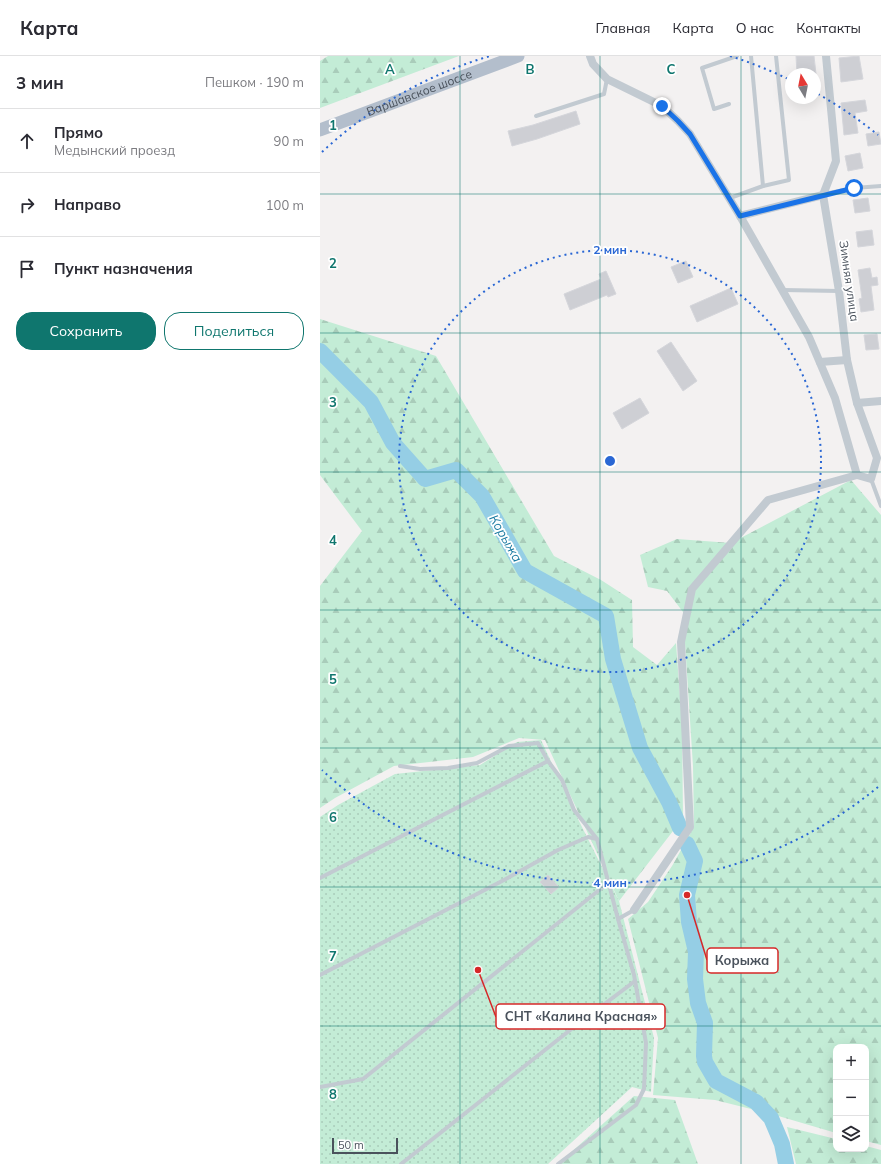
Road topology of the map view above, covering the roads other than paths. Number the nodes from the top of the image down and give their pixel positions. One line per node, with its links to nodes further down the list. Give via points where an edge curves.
1 (518, 56): 10 (main road, Варшавское шоссе)
2 (590, 56): 7 (street, via 593,64)
3 (737, 56): 8 (lane, via 702,68 714,109)
4 (751, 56): 11 (lane)
5 (776, 56): 11 (lane, via 789,180)
6 (826, 56): 13 (street, via 836,161)
7 (607, 79): 9 (lane, via 604,94); 14 (street, via 662,106 678,121 690,134)
8 (729, 104)
9 (536, 116)
10 (320, 130)
11 (763, 186): 14 (lane)
12 (881, 186): 13 (lane, via 854,188)
13 (823, 195): 15 (street); 17 (street, Зимняя улица)
14 (729, 198): 15 (street)
15 (740, 216): 16 (street)
16 (783, 290): 17 (lane); 19 (street, via 810,337)
17 (839, 291): 18 (street, Зимняя улица)
18 (846, 360): 19 (street); 21 (street, Зимняя улица)
19 (820, 362): 22 (street, via 836,398)
20 (881, 401): 21 (street)
21 (857, 403): 23 (street, Зимняя улица, via 877,458)
22 (858, 475): 23 (street); 30 (street, via 768,500 692,589 681,642 690,827)
23 (871, 479): 24 (lane)
24 (881, 506)
25 (548, 761): 26 (lane, via 538,744 509,746 478,763 448,768 420,769); 27 (lane, via 562,780 574,810); 28 (lane)
26 (400, 766)
27 (597, 839): 29 (lane); 32 (lane, via 588,837 558,850)
28 (320, 878)
29 (608, 883): 31 (lane); 34 (lane, via 363,1079)
30 (634, 910): 31 (lane)
31 (618, 919): 33 (lane)
32 (320, 975)
33 (635, 981): 35 (lane); 36 (lane, via 646,1043 644,1089 636,1105)
34 (320, 1087)
35 (401, 1164)
36 (558, 1164)

